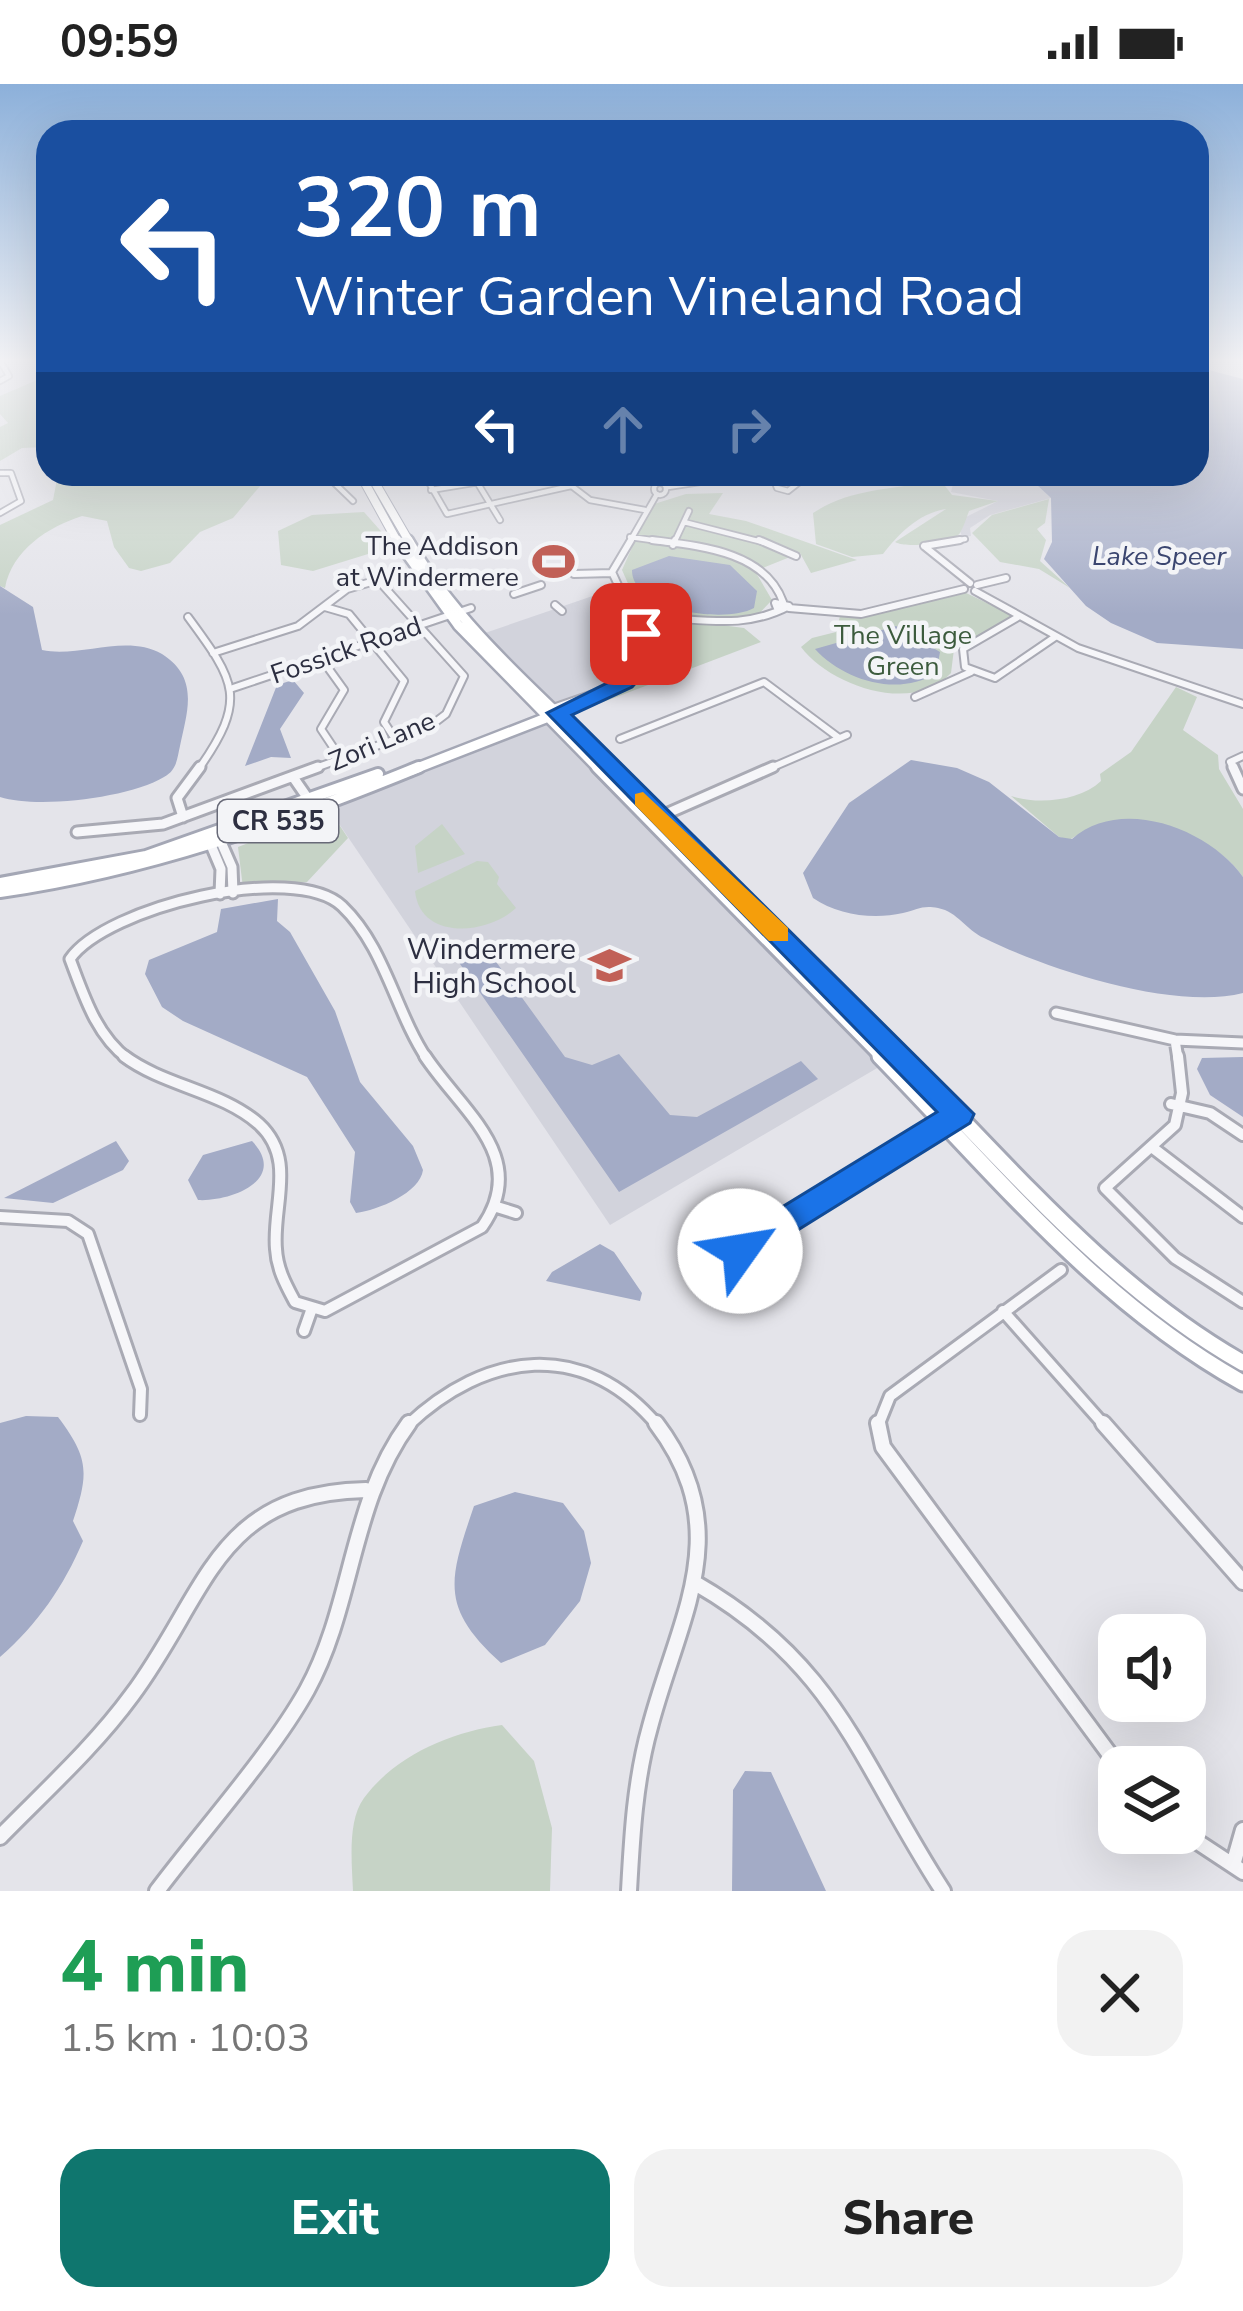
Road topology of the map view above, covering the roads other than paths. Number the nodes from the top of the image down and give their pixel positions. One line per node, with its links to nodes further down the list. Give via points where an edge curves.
1 (0, 473): 17 (street, via 11,473 21,490 21,501)
2 (338, 486): 13 (street)
3 (367, 486): 32 (main road, via 411,566)
4 (377, 486): 32 (main road)
5 (429, 486): 12 (street)
6 (454, 486): 12 (street)
7 (479, 486): 14 (street)
8 (571, 486): 14 (street); 15 (street, via 596,502)
9 (662, 486): 11 (street)
10 (678, 486): 11 (street)
11 (663, 489): 15 (street)
12 (431, 490): 14 (street, via 445,514)
13 (353, 500)
14 (489, 507): 18 (street)
15 (645, 510): 20 (street)
16 (691, 511): 19 (street)
17 (0, 513)
18 (500, 520)
19 (685, 522): 22 (street); 23 (street, via 745,534)
20 (630, 537): 22 (street); 24 (street)
21 (965, 538): 28 (street, via 922,547)
22 (673, 545): 31 (street, via 746,561 777,583)
23 (796, 556)
24 (612, 573): 25 (street); 34 (street)
25 (574, 574)
26 (1006, 578): 28 (street)
27 (541, 585): 29 (street)
28 (970, 586): 31 (street, via 856,615); 35 (street)
29 (514, 594)
30 (325, 607): 36 (street, Zori Lane, via 347,589 378,580); 38 (street, via 349,614); 39 (street, via 298,626)
31 (783, 607): 34 (street, via 734,627)
32 (460, 612): 36 (street, Fossick Road); 45 (main road)
33 (188, 617): 39 (street)
34 (633, 617): 45 (street, via 643,639 635,670)
35 (1018, 617): 37 (street); 41 (street, via 961,652)
36 (421, 625): 38 (street, Fossick Road); 46 (street, Zori Lane, via 464,676 442,718)
37 (1055, 637): 41 (street, via 995,678); 44 (street)
38 (372, 641): 40 (street, Fossick Road); 46 (street, via 404,681 384,722)
39 (213, 653): 42 (street)
40 (321, 658): 42 (street, Fossick Road); 49 (street, via 344,690 321,729)
41 (970, 671): 43 (street)
42 (233, 688): 53 (street, via 208,759 177,798)
43 (915, 697)
44 (1243, 704)
45 (550, 713): 52 (main road, CR 535); 54 (main road)
46 (395, 739): 49 (street, Zori Lane)
47 (620, 739): 54 (street, via 764,682 843,736)
48 (1243, 756): 51 (street, via 1230,760)
49 (340, 759): 50 (street, Zori Lane)
50 (292, 777): 52 (street, Zori Lane); 53 (street, Zori Lane)
51 (1243, 789)
52 (311, 804): 56 (main road, CR 535)
53 (183, 817): 55 (street, Zori Lane)
54 (654, 819): 64 (main road)
55 (77, 832)
56 (215, 840): 57 (main road, CR 535, via 101,869); 58 (main road, CR 535, via 103,878); 59 (street)
57 (0, 883)
58 (0, 892)
59 (226, 894): 67 (street, via 314,887 340,901 397,992 427,1061 488,1139); 74 (street, via 163,906 91,934 70,959 113,1052 245,1113 271,1138 283,1169 274,1259 296,1302)
60 (1056, 1013): 61 (street)
61 (1175, 1040): 62 (street); 63 (street)
62 (1243, 1043)
63 (1177, 1105): 65 (street, via 1210,1113); 66 (street, via 1171,1134)
64 (953, 1118): 71 (street); 77 (main road, via 1138,1295); 78 (main road, via 1130,1310)
65 (1243, 1136)
66 (1153, 1148): 70 (street); 73 (street, via 1108,1180 1107,1193 1175,1258)
67 (497, 1208): 68 (street); 74 (street, via 482,1227 337,1308)
68 (516, 1213)
69 (0, 1217): 79 (street, via 68,1221 88,1234 141,1389)
70 (1243, 1217)
71 (740, 1251)
72 (1061, 1270): 75 (street)
73 (1243, 1302)
74 (311, 1311): 76 (street)
75 (1003, 1311): 81 (street); 83 (street, via 890,1396 878,1429 883,1447)
76 (304, 1331)
77 (1243, 1364)
78 (1243, 1383)
79 (140, 1415)
80 (366, 1490): 82 (street, via 398,1431 426,1404 524,1363 582,1369 637,1402 684,1464 699,1546); 85 (street, via 294,1493 241,1529 101,1736); 88 (street, via 326,1655)
81 (1243, 1582)
82 (695, 1583): 89 (street, via 648,1732); 90 (street, via 765,1625 830,1694)
83 (1104, 1746)
84 (1243, 1830): 87 (street)
85 (0, 1837)
86 (1206, 1847): 87 (street)
87 (1238, 1868)
88 (157, 1891)
89 (629, 1891)
90 (943, 1891)

